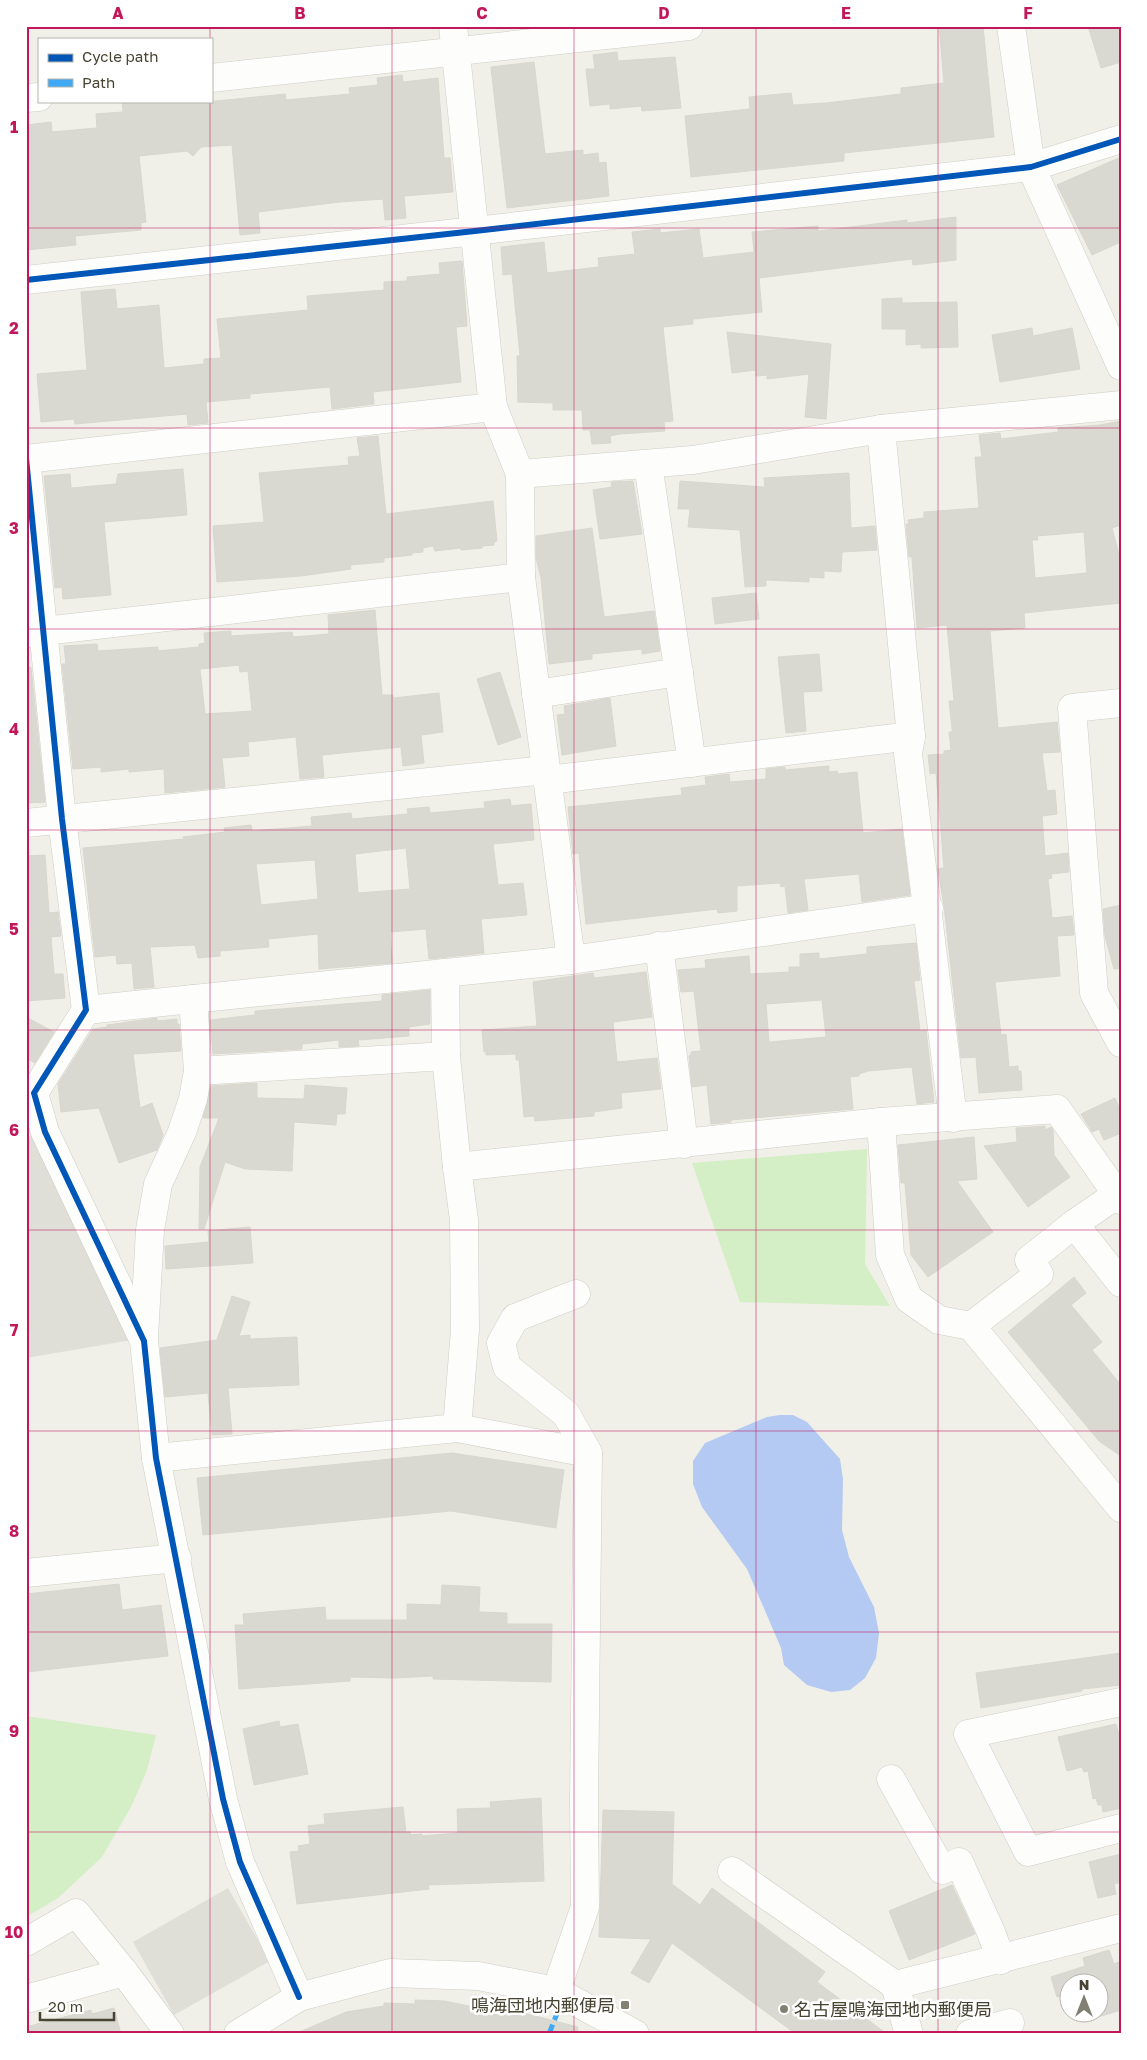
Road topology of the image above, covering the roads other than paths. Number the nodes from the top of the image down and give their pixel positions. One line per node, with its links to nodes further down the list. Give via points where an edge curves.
1 (688, 26): 3 (street)
2 (1011, 26): 6 (street)
3 (454, 39): 4 (street); 7 (street)
4 (212, 78)
5 (1121, 139): 6 (street)
6 (1031, 166): 7 (street); 9 (street)
7 (475, 231): 8 (street); 11 (street)
8 (26, 280)
9 (1121, 366)
10 (1121, 405): 12 (street)
11 (493, 407): 13 (street); 15 (street)
12 (881, 429): 14 (street, via 693,460); 21 (street)
13 (26, 459): 17 (street)
14 (648, 464): 15 (street); 18 (street)
15 (520, 474): 16 (street)
16 (521, 577): 17 (street); 19 (street)
17 (35, 632): 24 (street)
18 (679, 672): 19 (street); 22 (street)
19 (536, 694): 23 (street)
20 (1121, 704): 32 (street, via 1072,708 1094,993)
21 (911, 736): 22 (street); 26 (street, via 908,754)
22 (692, 763): 23 (street)
23 (547, 775): 24 (street); 28 (street)
24 (62, 819): 25 (street); 31 (street)
25 (26, 823)
26 (929, 908): 27 (street); 36 (street)
27 (659, 946): 28 (street); 38 (street)
28 (571, 960): 29 (street)
29 (445, 973): 30 (street); 33 (street)
30 (194, 999): 31 (street); 34 (street)
31 (86, 1010): 35 (street)
32 (1121, 1043)
33 (446, 1056): 34 (street); 39 (street)
34 (198, 1071): 45 (street, via 194,1099 158,1184 150,1230)
35 (30, 1091): 45 (street, via 45,1132)
36 (953, 1118): 37 (street); 40 (street, via 1056,1109)
37 (882, 1122): 38 (street); 44 (street, via 890,1255 909,1299 939,1320)
38 (684, 1144): 39 (street)
39 (458, 1167): 46 (street, via 464,1220 465,1330)
40 (1119, 1198): 41 (street)
41 (1074, 1224): 42 (street); 44 (street, via 1029,1260 1039,1274)
42 (1121, 1283)
43 (576, 1294): 47 (street, via 515,1318 501,1343 507,1367 566,1414)
44 (971, 1326): 49 (street)
45 (144, 1340): 48 (street)
46 (457, 1428): 47 (street); 48 (street)
47 (588, 1453): 61 (street, via 585,1907)
48 (156, 1458): 50 (street)
49 (1121, 1508)
50 (177, 1558): 51 (street); 62 (street, via 224,1799 240,1862)
51 (26, 1574)
52 (1121, 1702): 54 (street, via 968,1734 1028,1852)
53 (891, 1779): 58 (street, via 942,1870 959,1862)
54 (1121, 1828)
55 (732, 1871): 60 (street)
56 (1121, 1928): 58 (street)
57 (26, 1942): 59 (street, via 76,1913)
58 (1001, 1960): 60 (street)
59 (124, 1972): 63 (street); 65 (street)
60 (895, 1985): 68 (street)
61 (556, 1991): 62 (street, via 478,1976 390,1973); 67 (street)
62 (299, 1997): 66 (street)
63 (26, 1999)
64 (1010, 2022): 69 (street)
65 (170, 2034)
66 (238, 2034)
67 (635, 2034)
68 (909, 2034)
69 (970, 2034)

